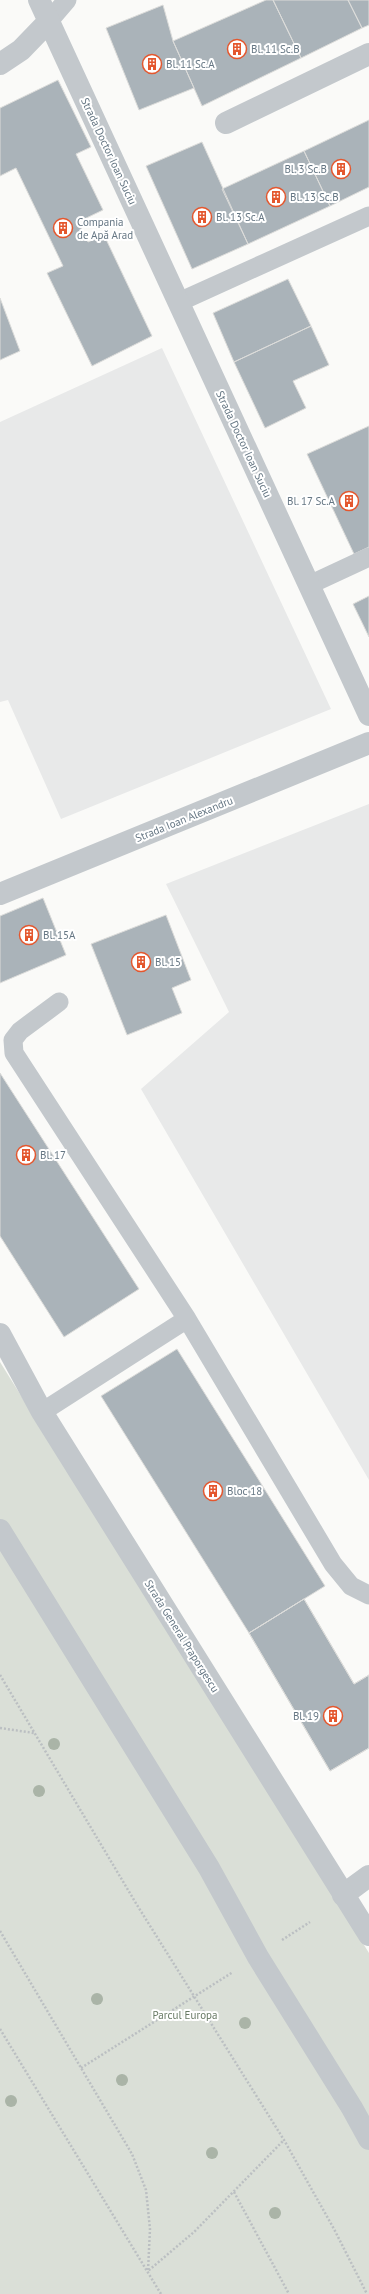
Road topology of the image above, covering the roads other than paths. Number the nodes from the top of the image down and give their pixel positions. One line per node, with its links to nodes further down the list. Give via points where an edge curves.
1 (39, 0): 3 (street, Strada Doctor Ioan Suciu)
2 (67, 0): 3 (lane)
3 (49, 21): 5 (street, via 21,50); 8 (street, Strada Doctor Ioan Suciu)
4 (369, 54): 6 (street)
5 (0, 64)
6 (226, 124)
7 (369, 216): 8 (lane)
8 (179, 302): 10 (street, Strada Doctor Ioan Suciu)
9 (369, 557): 10 (lane)
10 (309, 585): 11 (street, Strada Doctor Ioan Suciu)
11 (369, 715)
12 (369, 743): 13 (street, Strada Ioan Alexandru)
13 (0, 894)
14 (59, 1002): 15 (lane, via 20,1031 13,1040 14,1053)
15 (187, 1319): 17 (lane); 19 (lane, via 333,1564 351,1586)
16 (0, 1334): 17 (street, Strada General Praporgescu)
17 (42, 1412): 21 (street, Strada General Praporgescu)
18 (0, 1530): 23 (street, via 209,1868 258,1957)
19 (369, 1595)
20 (369, 1876): 21 (street)
21 (343, 1895): 22 (street, Strada General Praporgescu)
22 (369, 1935)
23 (369, 2139)

